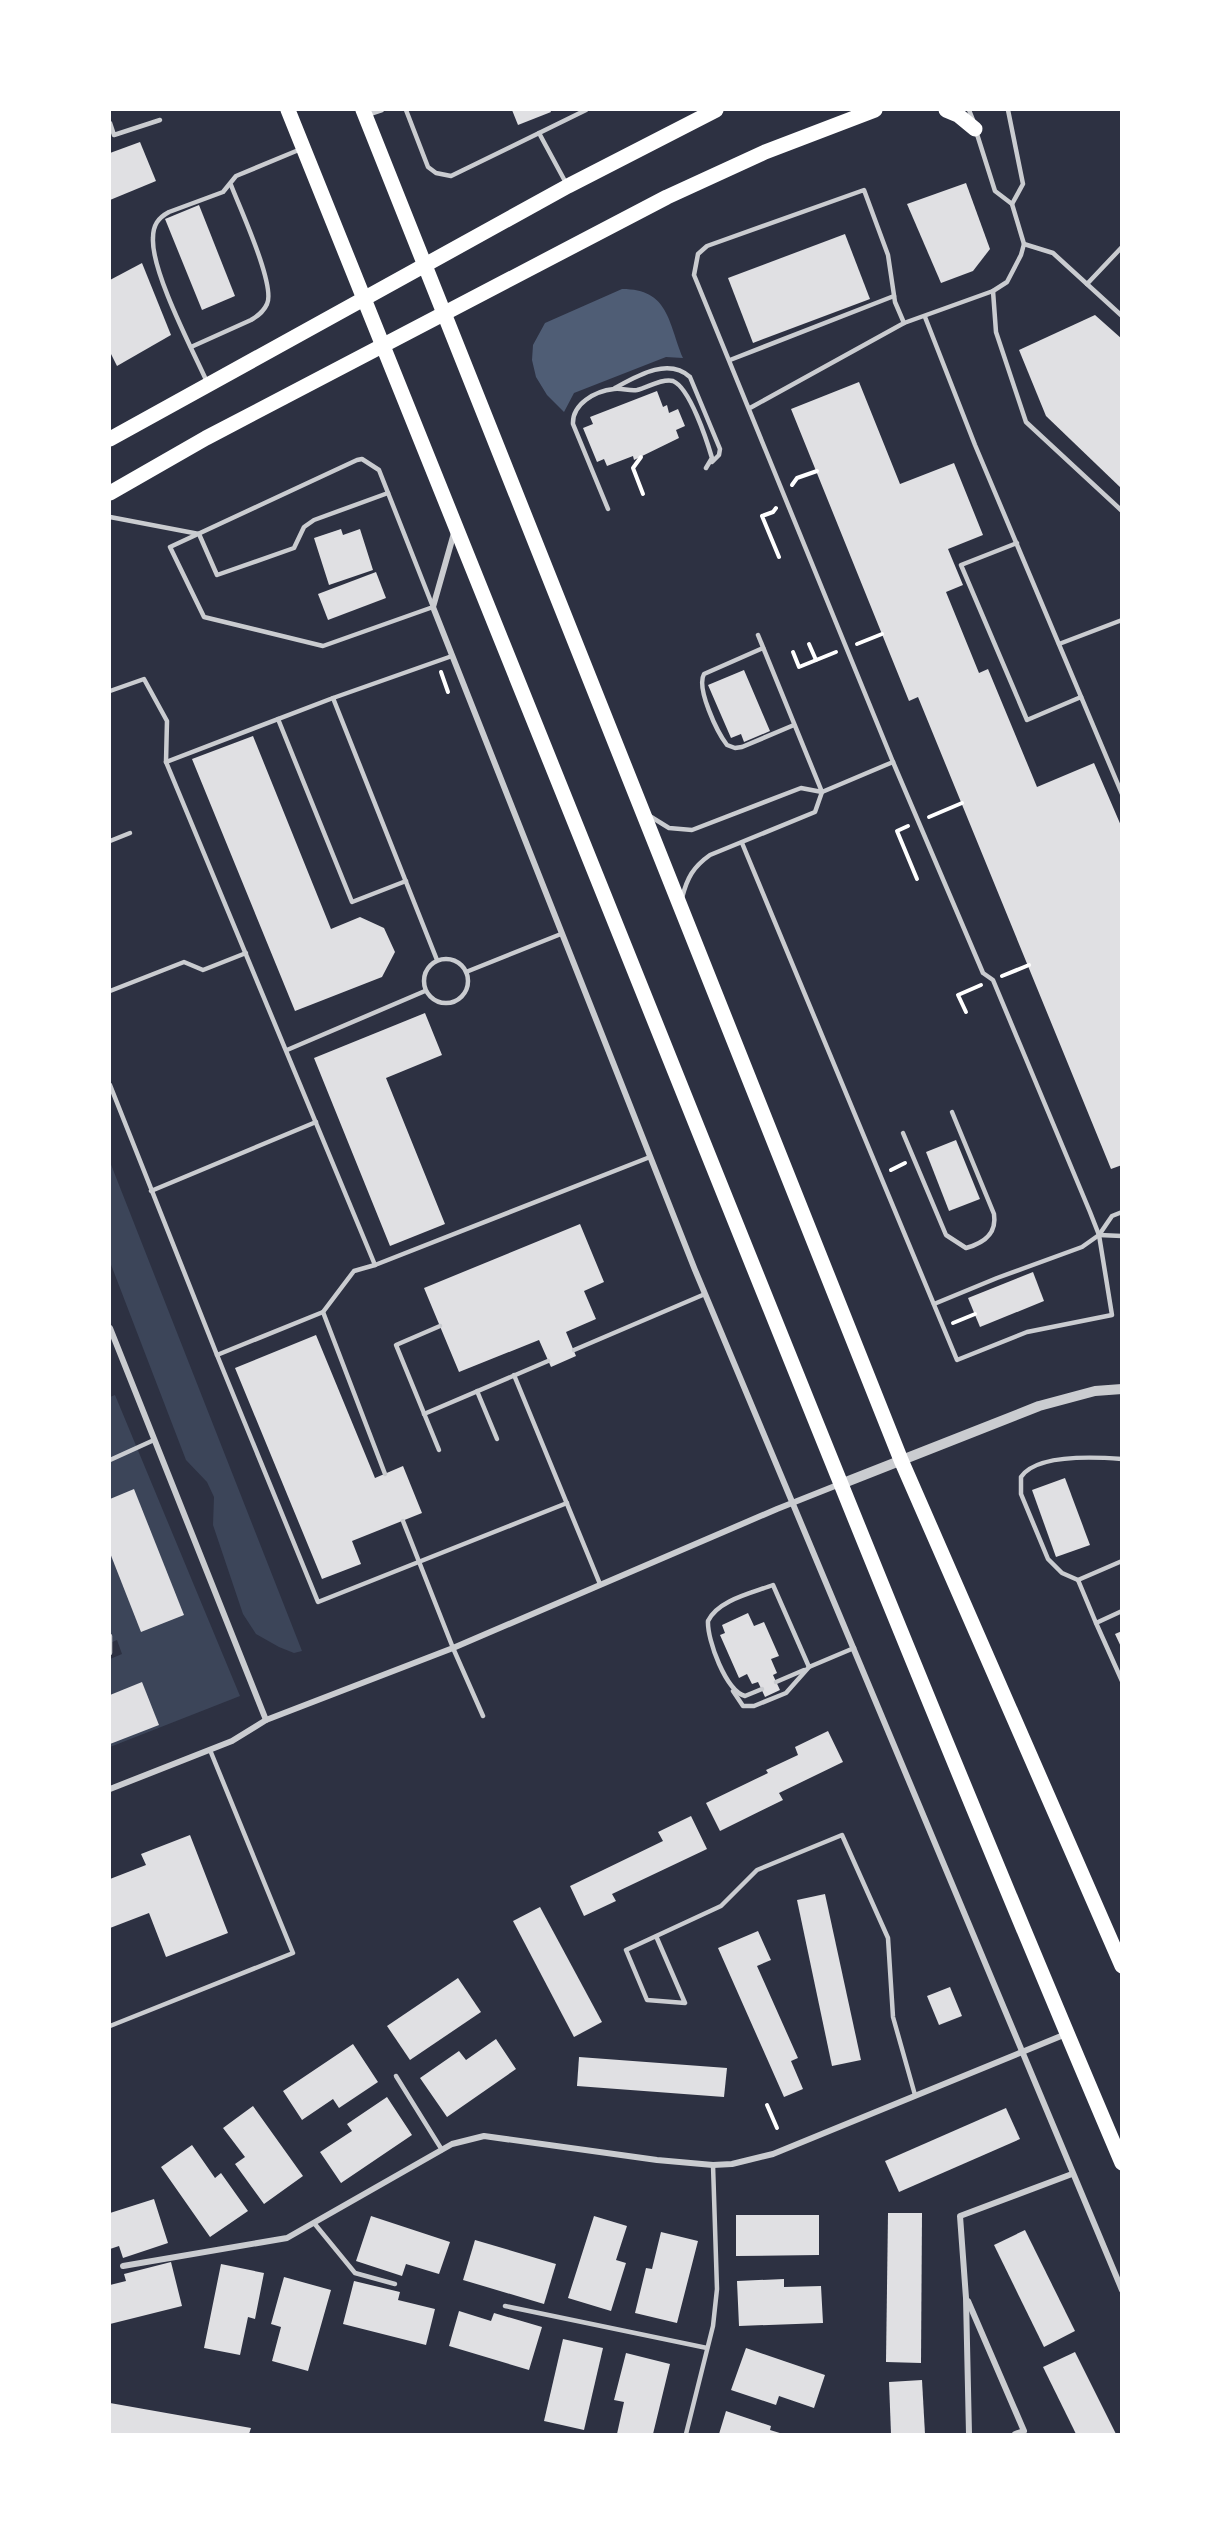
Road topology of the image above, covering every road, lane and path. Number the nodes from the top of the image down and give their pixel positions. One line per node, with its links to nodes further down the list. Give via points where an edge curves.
1 (288, 110): 15 (main road)
2 (382, 110): 10 (lane)
3 (406, 110): 14 (lane, via 428,166 436,174 451,176)
4 (586, 110): 14 (lane)
5 (716, 110): 17 (main road)
6 (875, 110): 26 (main road, via 765,152 677,193)
7 (946, 110): 13 (main road)
8 (969, 110): 13 (lane)
9 (1008, 110): 18 (lane, via 1023,184)
10 (364, 112): 21 (main road)
11 (160, 120): 12 (lane, via 114,135)
12 (110, 123)
13 (975, 129): 18 (lane, via 995,191)
14 (539, 133): 17 (lane)
15 (303, 148): 16 (lane, via 236,176); 25 (main road)
16 (231, 185): 31 (lane, via 263,269 268,303 260,315); 31 (lane, via 223,192 161,216 154,230 159,272)
17 (568, 186): 21 (main road)
18 (1012, 204): 19 (lane)
19 (1024, 244): 22 (lane, via 1053,253); 23 (lane, via 1007,282)
20 (1122, 247): 22 (lane)
21 (425, 266): 25 (main road); 26 (main road)
22 (1087, 284): 27 (lane)
23 (993, 291): 28 (lane); 42 (lane, via 996,332 1026,422)
24 (894, 296): 29 (lane); 32 (lane); 32 (lane, via 888,255 864,190 707,246 698,254 694,275)
25 (362, 299): 30 (main road); 33 (main road)
26 (445, 314): 30 (main road); 64 (main road)
27 (1122, 316)
28 (925, 317): 29 (lane); 46 (lane)
29 (904, 323): 35 (lane)
30 (382, 346): 38 (main road); 44 (main road)
31 (191, 347): 33 (lane)
32 (730, 360): 35 (lane)
33 (208, 385): 36 (main road)
34 (614, 389): 34 (lane, via 634,391 672,381 689,400 712,458 706,468 719,455 720,449 690,377 683,370 654,370); 41 (lane, via 587,399 573,415 573,424)
35 (750, 408): 61 (lane)
36 (110, 439)
37 (641, 457): 40 (path, via 633,468)
38 (110, 493)
39 (388, 493): 45 (lane, via 379,470 363,459 357,460); 45 (lane, via 314,520 304,527 294,548 218,575); 47 (lane)
40 (643, 494)
41 (608, 509)
42 (1122, 511)
43 (110, 517): 45 (lane)
44 (456, 525): 47 (street); 108 (main road)
45 (199, 534): 47 (lane, via 170,547 204,616 323,646)
46 (1017, 543): 51 (lane); 56 (lane, via 962,565 1027,720)
47 (433, 607): 53 (street)
48 (1122, 620): 51 (lane)
49 (758, 635): 52 (lane)
50 (809, 644): 54 (path)
51 (1059, 644): 56 (lane)
52 (763, 648): 59 (lane); 59 (lane, via 704,674 702,690 727,745 742,747)
53 (452, 656): 57 (lane); 70 (street)
54 (816, 660)
55 (110, 692): 60 (lane, via 144,679 167,721)
56 (1081, 697): 63 (lane)
57 (333, 698): 58 (lane); 68 (lane)
58 (278, 719): 60 (lane); 68 (lane, via 352,902)
59 (794, 725): 62 (lane)
60 (166, 762): 71 (lane)
61 (893, 762): 62 (lane); 84 (lane, via 983,973 993,980)
62 (822, 792): 64 (lane, via 801,788 692,830 669,828); 67 (lane, via 815,812)
63 (1122, 794)
64 (643, 812): 69 (main road)
65 (130, 833): 66 (lane)
66 (110, 841)
67 (742, 843): 69 (lane, via 696,865); 88 (lane)
68 (406, 881): 72 (lane)
69 (680, 904): 106 (main road)
70 (561, 934): 73 (lane); 81 (street)
71 (246, 953): 74 (lane, via 203,970 184,962); 76 (lane)
72 (437, 960): 73 (lane, via 451,959); 75 (lane, via 425,972)
73 (466, 972): 75 (lane, via 467,987 457,1000 441,1003)
74 (110, 991)
75 (425, 991): 76 (lane)
76 (287, 1050): 79 (lane)
77 (110, 1085): 82 (lane)
78 (952, 1112): 80 (lane, via 994,1214 996,1225 989,1237 977,1245 966,1248 946,1235)
79 (316, 1122): 82 (lane); 86 (lane)
80 (903, 1133)
81 (650, 1157): 86 (lane); 87 (street)
82 (152, 1191): 95 (lane)
83 (1122, 1212): 84 (lane, via 1112,1216)
84 (1099, 1235): 85 (lane); 88 (lane, via 1082,1246); 92 (lane, via 1112,1315 1027,1332 957,1360)
85 (1122, 1236)
86 (375, 1265): 89 (lane, via 354,1271)
87 (705, 1294): 94 (lane); 109 (street)
88 (934, 1304): 92 (lane)
89 (322, 1312): 95 (lane); 107 (lane)
90 (975, 1314): 92 (path)
91 (440, 1326): 100 (lane, via 396,1345)
92 (944, 1327)
93 (110, 1328): 102 (street)
94 (574, 1350)
95 (217, 1355): 112 (lane, via 318,1602)
96 (548, 1361): 97 (lane)
97 (514, 1375): 99 (lane); 110 (lane)
98 (1122, 1389): 106 (street, via 1086,1393 1039,1406)
99 (477, 1391): 100 (lane); 101 (lane)
100 (424, 1414): 103 (lane)
101 (497, 1439)
102 (154, 1440): 105 (lane); 128 (street)
103 (439, 1450)
104 (1122, 1459): 114 (lane, via 1055,1460 1030,1468 1021,1477 1021,1494 1048,1559 1062,1573)
105 (110, 1460)
106 (902, 1460): 108 (street); 132 (main road)
107 (385, 1474)
108 (841, 1484): 109 (street); 134 (main road)
109 (793, 1502): 115 (street); 120 (street)
110 (567, 1503): 112 (lane); 115 (lane)
111 (403, 1521): 112 (lane)
112 (419, 1561): 119 (lane)
113 (1122, 1561): 114 (lane)
114 (1078, 1580): 117 (lane)
115 (600, 1584): 119 (street)
116 (1122, 1611): 117 (lane)
117 (1096, 1623): 123 (lane)
118 (110, 1636): 121 (lane)
119 (453, 1648): 127 (lane); 128 (street)
120 (854, 1648): 122 (lane); 135 (street)
121 (110, 1653)
122 (809, 1667): 124 (lane); 125 (lane, via 786,1693 754,1706 739,1703); 125 (lane, via 772,1585 723,1605 708,1621 713,1647)
123 (1122, 1681)
124 (776, 1682)
125 (731, 1686): 126 (lane, via 745,1696)
126 (762, 1689)
127 (483, 1716)
128 (266, 1720): 129 (street)
129 (210, 1750): 130 (street); 133 (lane, via 292,1953)
130 (110, 1789)
131 (656, 1936): 131 (lane, via 626,1950 647,2000 685,2003); 137 (lane, via 721,1906 757,1870 842,1836 888,1938 893,2017)
132 (1122, 1966)
133 (110, 2026)
134 (1067, 2034): 135 (street); 141 (main road)
135 (1023, 2051): 137 (street); 143 (street)
136 (396, 2076): 140 (lane)
137 (915, 2095): 142 (street, via 773,2154)
138 (767, 2105): 139 (path)
139 (777, 2128)
140 (442, 2150): 142 (street, via 484,2136); 144 (street)
141 (1122, 2163)
142 (713, 2165): 150 (lane, via 717,2289)
143 (1072, 2174): 147 (street); 148 (street, via 960,2216)
144 (314, 2223): 145 (street, via 287,2238); 146 (lane, via 355,2274)
145 (123, 2266)
146 (395, 2284)
147 (1122, 2290)
148 (966, 2298): 152 (street); 153 (street, via 1024,2431)
149 (505, 2306): 150 (lane)
150 (707, 2348): 151 (lane)
151 (686, 2434)
152 (969, 2434)
153 (1016, 2434)

